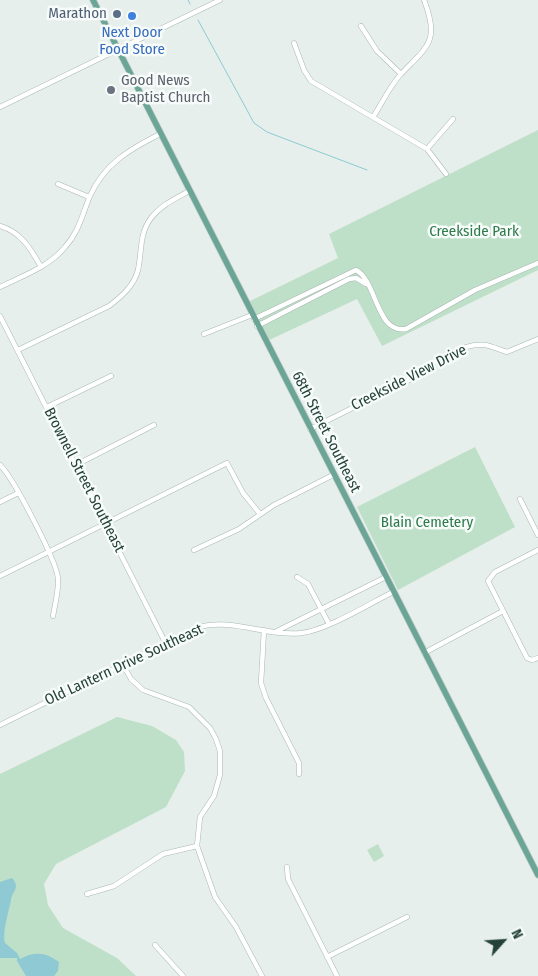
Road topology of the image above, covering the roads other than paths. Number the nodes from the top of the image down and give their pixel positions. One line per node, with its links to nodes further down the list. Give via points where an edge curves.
1 (93, 0): 6 (main road, 68th Street Southeast)
2 (220, 0): 6 (street)
3 (424, 0): 7 (street, via 432,27 428,45)
4 (360, 26): 7 (street, via 377,51)
5 (294, 43): 9 (street, via 311,81)
6 (117, 50): 8 (street); 11 (main road, 68th Street Southeast)
7 (401, 74): 9 (street)
8 (0, 107)
9 (373, 117): 12 (street)
10 (453, 119): 12 (street)
11 (160, 134): 15 (main road, 68th Street Southeast); 16 (street, via 119,157 99,179)
12 (427, 149): 13 (street)
13 (446, 174)
14 (58, 184): 16 (street)
15 (189, 192): 23 (main road, 68th Street Southeast); 26 (street, via 163,205 148,223 142,239 138,271 120,298)
16 (90, 198): 19 (street, via 73,237)
17 (0, 226): 19 (street, via 23,240)
18 (538, 263): 20 (street, via 474,290 400,330 386,321)
19 (41, 267): 21 (street)
20 (367, 284): 23 (street, via 356,278 349,279); 23 (street, via 363,275 354,270)
21 (0, 287)
22 (0, 316): 26 (street, Brownell Street Southeast)
23 (254, 320): 24 (street); 30 (main road, 68th Street Southeast)
24 (204, 334)
25 (538, 339): 30 (street, Creekside View Drive, via 507,352 485,345 469,346 427,366 418,376)
26 (18, 350): 28 (street, Brownell Street Southeast)
27 (110, 376): 28 (street)
28 (47, 408): 32 (street, Brownell Street Southeast)
29 (154, 425): 32 (street)
30 (310, 429): 33 (main road, 68th Street Southeast)
31 (0, 465): 34 (street)
32 (76, 465): 38 (street, Brownell Street Southeast)
33 (333, 475): 37 (street); 45 (main road, 68th Street Southeast)
34 (18, 493): 36 (street); 42 (street)
35 (520, 499): 39 (street)
36 (0, 502)
37 (260, 514): 38 (street, via 243,493 227,463); 40 (street, via 239,529)
38 (105, 523): 42 (street); 53 (street, Brownell Street Southeast)
39 (538, 535)
40 (194, 550)
41 (538, 550): 48 (street, via 494,572 488,581)
42 (47, 552): 43 (street); 49 (street, via 58,578)
43 (0, 576)
44 (297, 577): 47 (street, via 308,584)
45 (386, 577): 46 (main road, 68th Street Southeast); 47 (street)
46 (393, 592): 50 (street, Old Lantern Drive Southeast); 54 (main road, 68th Street Southeast)
47 (321, 609): 50 (street); 52 (street)
48 (503, 611): 54 (street); 55 (street, via 527,658)
49 (53, 616)
50 (328, 624): 52 (street, Old Lantern Drive Southeast, via 303,633)
51 (264, 630): 52 (street, Old Lantern Drive Southeast); 53 (street, Old Lantern Drive Southeast, via 208,625); 58 (street, via 261,683)
52 (276, 632)
53 (166, 644): 56 (street, Old Lantern Drive Southeast)
54 (424, 653): 61 (main road, 68th Street Southeast)
55 (538, 658)
56 (122, 665): 57 (street, Old Lantern Drive Southeast); 59 (street, via 142,690 180,703 194,712 216,739 220,751 220,774 214,796 200,817)
57 (0, 725)
58 (300, 774)
59 (197, 846): 62 (street, via 163,854 114,886); 67 (street, via 215,897 236,927)
60 (287, 867): 65 (street, via 288,879)
61 (538, 875)
62 (87, 894)
63 (407, 917): 65 (street)
64 (155, 945): 66 (street)
65 (327, 956): 68 (street)
66 (184, 976)
67 (262, 976)
68 (337, 976)

